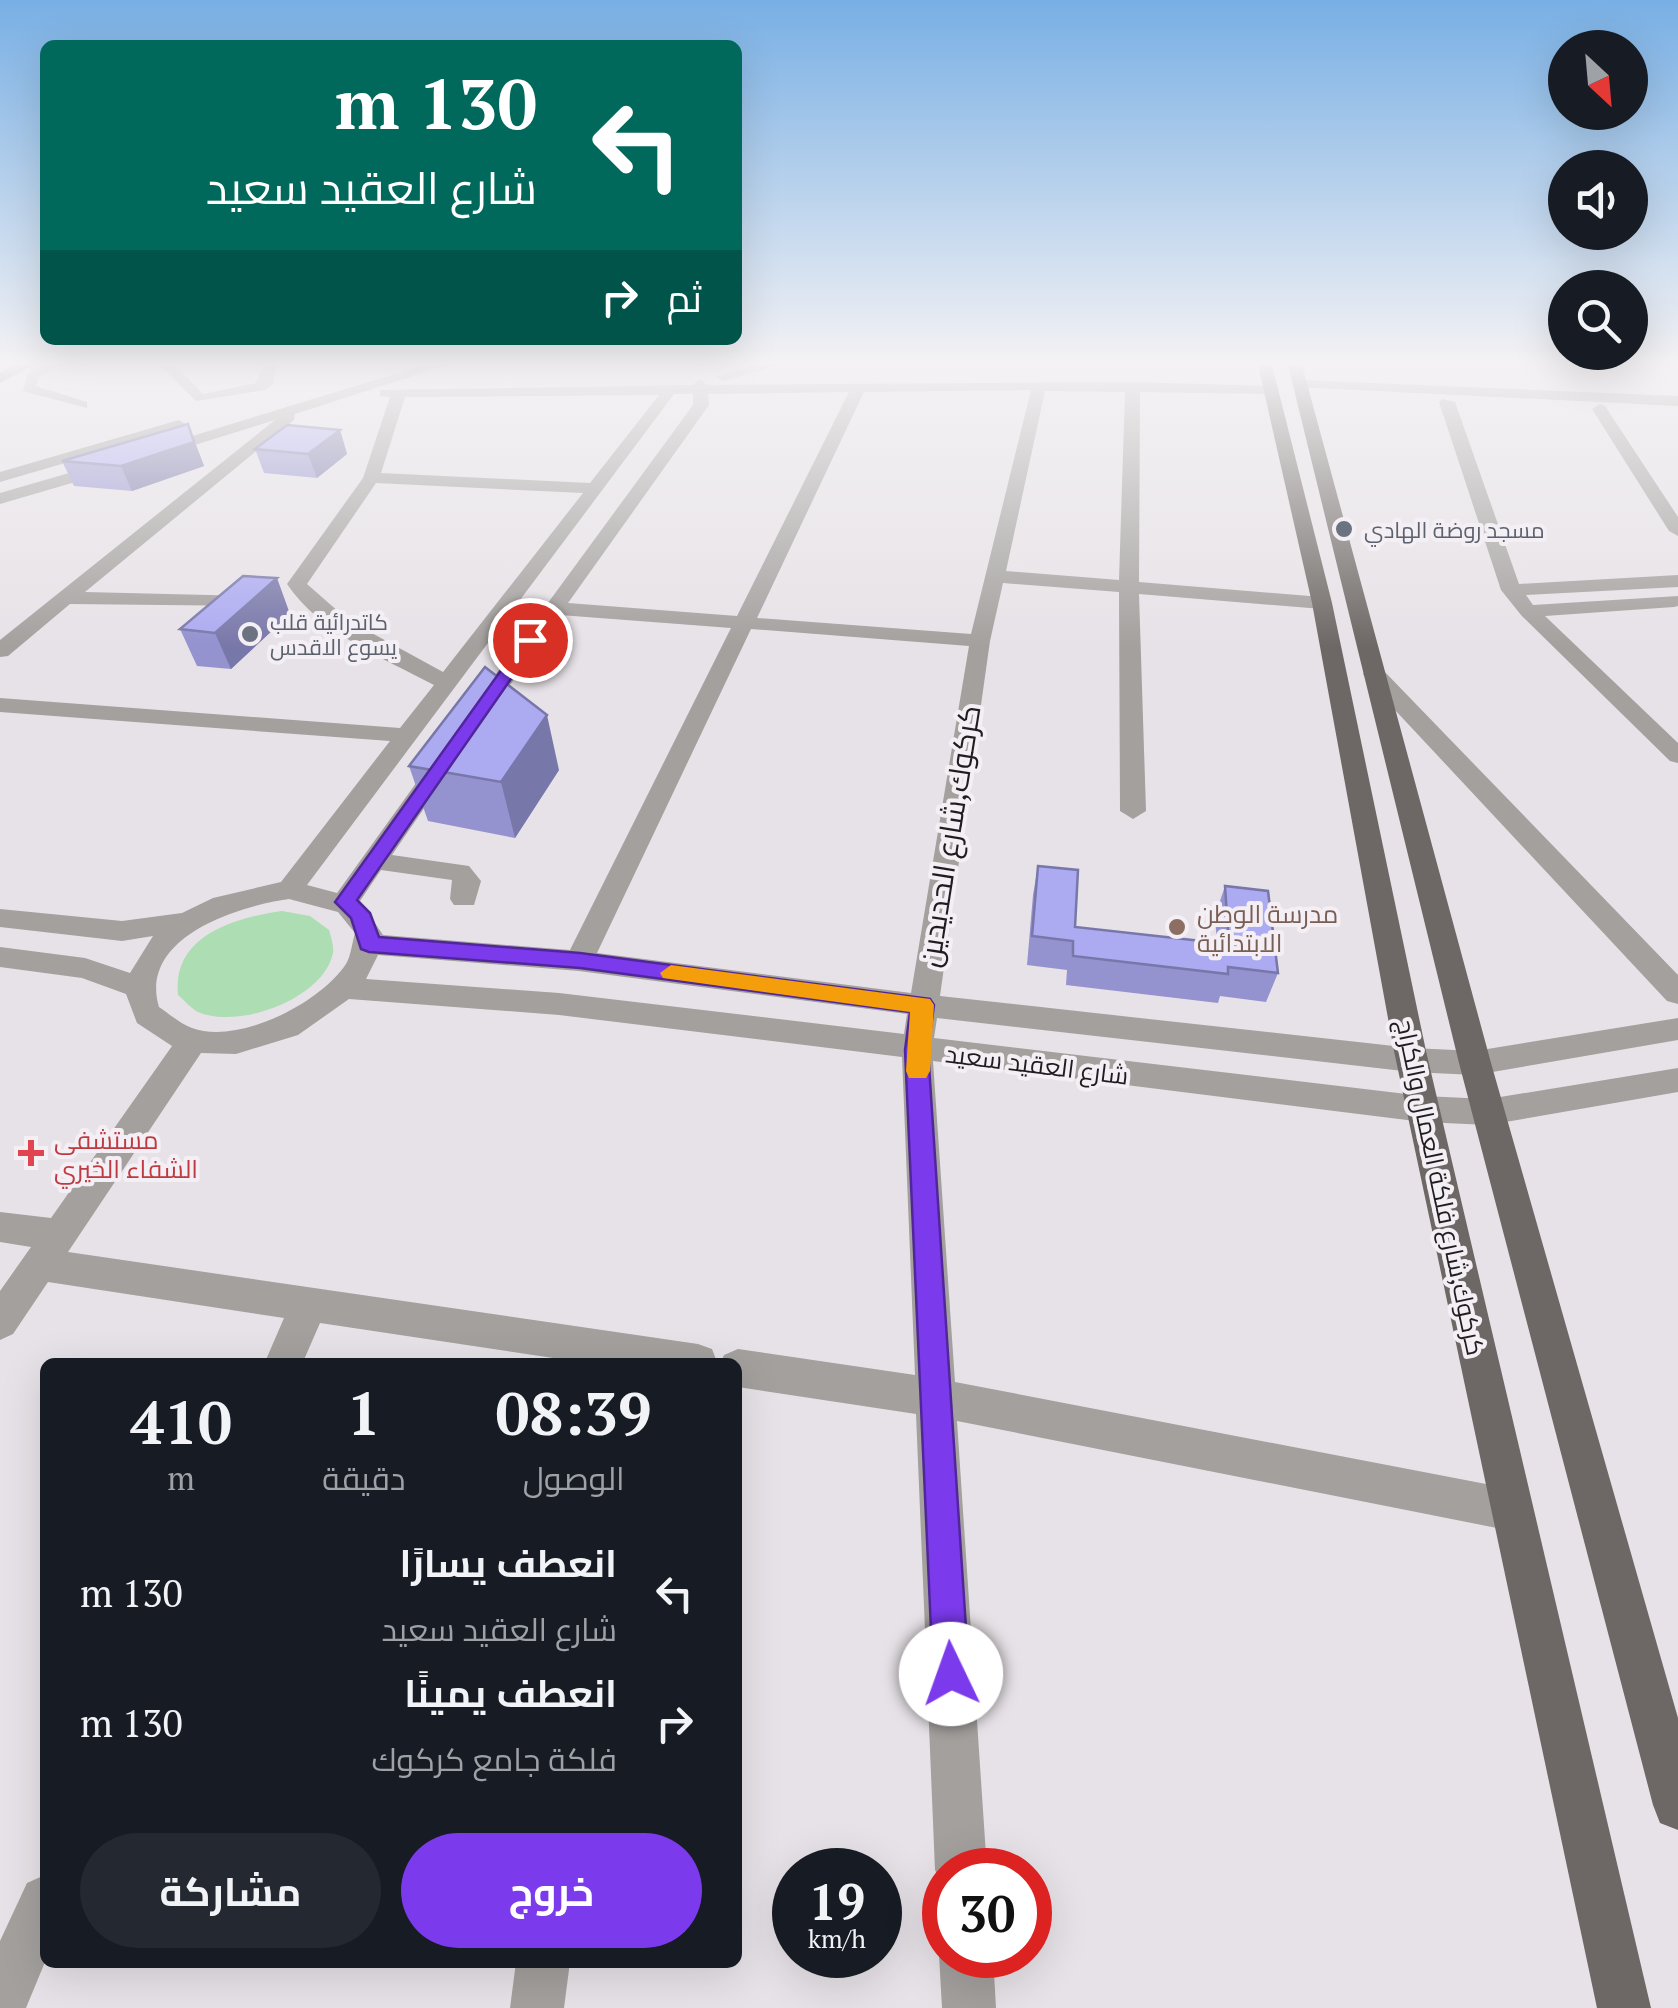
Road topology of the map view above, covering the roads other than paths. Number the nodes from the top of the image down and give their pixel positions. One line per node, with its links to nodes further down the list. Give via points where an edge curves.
1 (61, 459): 14 (street)
2 (228, 459): 27 (street)
3 (376, 459): 15 (street)
4 (616, 459): 17 (street)
5 (663, 459): 22 (street)
6 (824, 459): 33 (street)
7 (1022, 459): 23 (street, كركوك,شارع الحديدين)
8 (1132, 459): 25 (street)
9 (1299, 459): 30 (main road, كركوك,شارع فلكة العمال والكراج)
10 (1310, 459): 36 (main road)
11 (1467, 459): 26 (street)
12 (1632, 459): 20 (street)
13 (129, 460): 16 (street)
14 (0, 476)
15 (371, 478): 17 (street); 28 (street, via 297,584)
16 (53, 483): 18 (street); 19 (street)
17 (593, 488): 21 (street)
18 (0, 499)
19 (0, 515)
20 (1678, 530)
21 (551, 546): 22 (street); 37 (street)
22 (595, 551): 31 (street)
23 (994, 576): 25 (street); 34 (street, كركوك,شارع الحديدين)
24 (1678, 581): 26 (street)
25 (1129, 588): 30 (street); 41 (street)
26 (1512, 590): 32 (street)
27 (68, 598): 28 (street); 35 (street)
28 (308, 600): 37 (street)
29 (1678, 601): 32 (street)
30 (1322, 603): 58 (main road, كركوك,شارع فلكة العمال والكراج)
31 (553, 608): 33 (street); 42 (street)
32 (1528, 611): 40 (street)
33 (744, 620): 34 (street); 50 (street)
34 (980, 641): 54 (street, كركوك,شارع الحديدين)
35 (0, 651)
36 (1374, 674): 53 (street); 59 (main road)
37 (445, 682): 39 (street)
38 (0, 705): 39 (street)
39 (405, 734): 43 (street)
40 (1678, 756)
41 (1133, 812)
42 (374, 861): 44 (street, via 460,872 468,882); 45 (street)
43 (289, 890): 45 (street); 47 (street, via 237,899)
44 (464, 899)
45 (345, 902): 48 (street, via 367,927)
46 (0, 918): 47 (street, via 122,930)
47 (188, 922): 51 (street, via 164,941)
48 (369, 944): 50 (street, شارع العقيد سعيد); 52 (street)
49 (0, 958): 51 (street, via 85,968)
50 (580, 961): 54 (street, شارع العقيد سعيد)
51 (140, 988): 56 (street, via 145,1012 163,1030)
52 (347, 988): 56 (street, via 308,1017 260,1037); 57 (street, شارع العقيد سعيد, via 558,1004)
53 (1678, 993)
54 (922, 1005): 57 (street, كركوك,شارع الحديدين); 58 (street, شارع العقيد سعيد)
55 (1678, 1029): 59 (street, شارع العقيد سعيد)
56 (192, 1040): 64 (street)
57 (916, 1050): 61 (street, شارع العقيد سعيد); 70 (street, كركوك,شارع الحديدين)
58 (1412, 1060): 59 (street, شارع العقيد سعيد); 61 (main road, كركوك,شارع فلكة العمال والكراج)
59 (1475, 1063): 62 (main road)
60 (1678, 1080): 62 (street, شارع العقيد سعيد)
61 (1423, 1109): 62 (street, شارع العقيد سعيد); 71 (main road, كركوك,شارع فلكة العمال والكراج)
62 (1488, 1112): 72 (main road)
63 (0, 1227): 64 (street)
64 (48, 1249): 65 (street); 66 (street)
65 (310, 1304): 67 (street); 68 (street)
66 (0, 1322)
67 (286, 1358)
68 (633, 1358)
69 (742, 1369): 70 (street)
70 (937, 1398): 71 (street); 73 (street, كركوك,شارع الحديدين)
71 (1512, 1510): 80 (main road, كركوك,شارع فلكة العمال والكراج)
72 (1678, 1804)
73 (960, 1848)
74 (40, 1912): 77 (street)
75 (542, 1968): 78 (street)
76 (967, 1978): 79 (street)
77 (0, 2003)
78 (536, 2008)
79 (968, 2008)
80 (1624, 2008)

